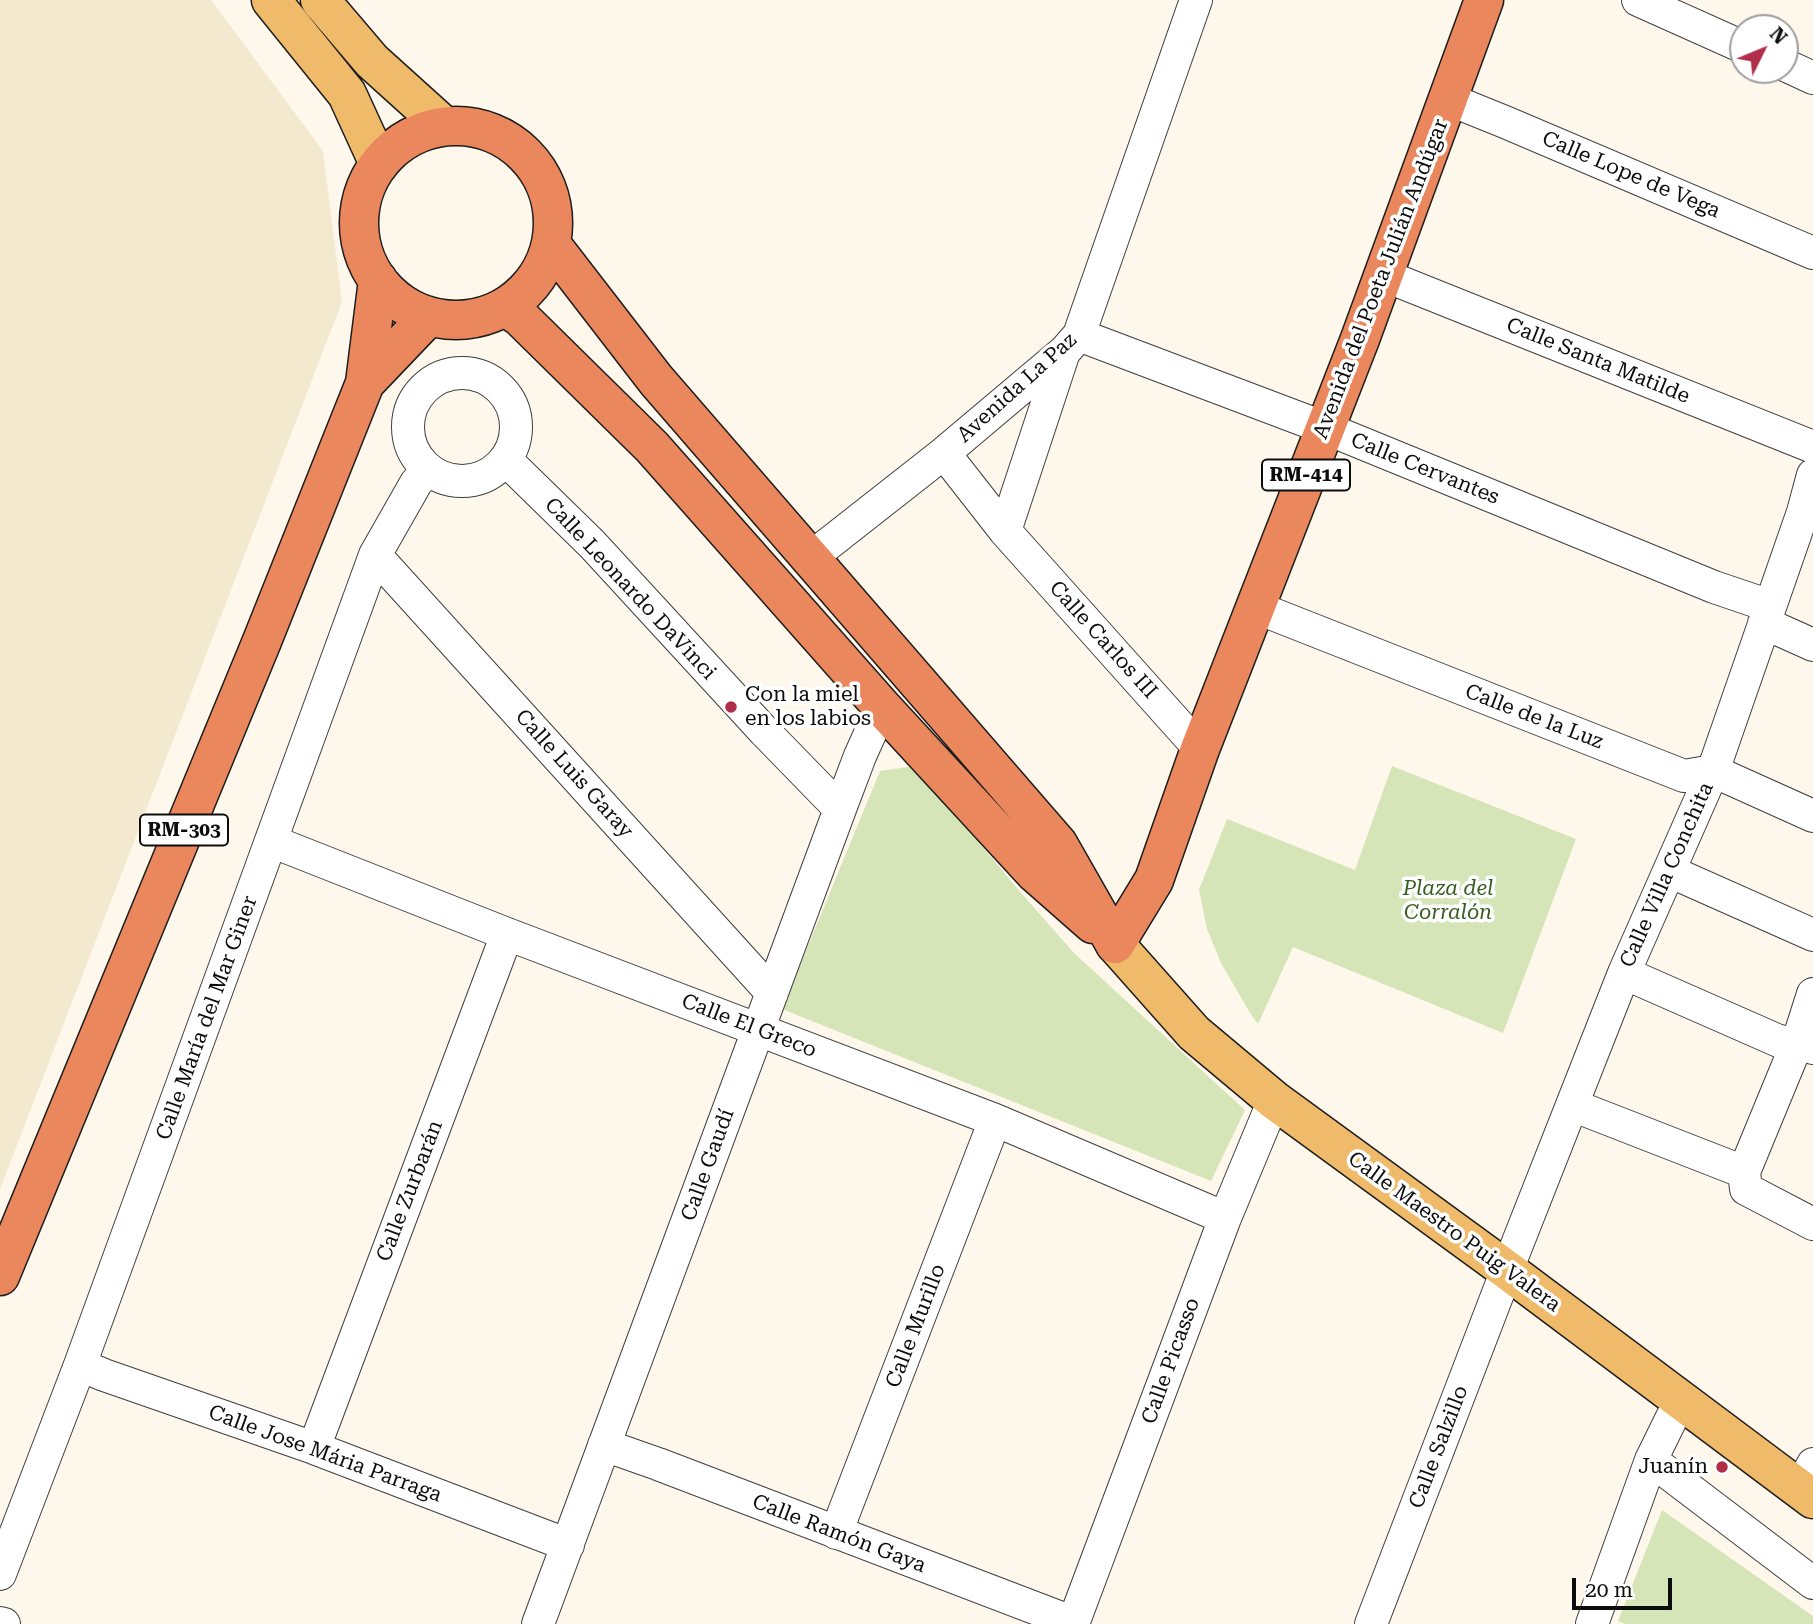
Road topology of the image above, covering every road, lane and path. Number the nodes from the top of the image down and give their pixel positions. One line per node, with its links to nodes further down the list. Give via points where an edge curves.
1 (271, 0): 9 (main road, via 347,94)
2 (320, 0): 8 (main road, via 372,61)
3 (1196, 0): 16 (street, Avenida La Paz)
4 (1485, 0): 7 (highway, Avenida del Poeta Julián Andúgar / RM-414)
5 (1638, 0): 6 (street)
6 (1729, 41)
7 (1448, 99): 11 (street, Calle Lope de Vega); 12 (highway, Avenida del Poeta Julián Andúgar / RM-414)
8 (444, 126): 9 (highway, via 419,133); 10 (highway, via 475,127 504,138 528,157 545,183 553,213)
9 (379, 164): 13 (highway, via 360,209 366,258)
10 (551, 244): 14 (highway, via 543,269); 27 (highway, via 656,380)
11 (1813, 253)
12 (1383, 275): 18 (highway, Avenida del Poeta Julián Andúgar / RM-414); 19 (street, Calle Santa Matilde)
13 (378, 280): 15 (highway, via 400,302); 17 (highway, RM-303)
14 (506, 307): 15 (highway, via 481,317); 31 (highway, via 652,447)
15 (429, 316): 17 (highway, RM-303)
16 (1072, 343): 18 (street, Calle Cervantes); 20 (street, Avenida La Paz); 25 (street)
17 (365, 383): 53 (highway, RM-303)
18 (1325, 428): 28 (highway, Avenida del Poeta Julián Andúgar / RM-414); 29 (street, Calle Cervantes, via 1714,587)
19 (1813, 447)
20 (944, 453): 25 (street, Calle Carlos III); 27 (street, Avenida La Paz)
21 (506, 460): 22 (street, via 478,480 461,482); 22 (street, via 517,426 505,392 474,373 456,372 438,377 424,388 408,420 409,439); 34 (street, Calle Leonardo DaVinci, via 592,544)
22 (428, 469): 26 (street, Calle María del Mar Giner)
23 (1813, 475): 24 (street, Calle Villa Conchita)
24 (1808, 514): 29 (street, Calle Villa Conchita)
25 (1005, 531): 32 (street, Calle Carlos III)
26 (375, 555): 36 (street, Calle María del Mar Giner); 42 (street, Calle Luis Garay)
27 (809, 559): 40 (highway, via 1058,844)
28 (1255, 607): 32 (highway, Avenida del Poeta Julián Andúgar / RM-414); 33 (street, Calle de la Luz, via 1684,776)
29 (1767, 615): 30 (street, Calle Cervantes); 33 (street, Calle Villa Conchita)
30 (1813, 645)
31 (882, 707): 34 (street, Calle Gaudí); 40 (highway, via 1035,873)
32 (1200, 749): 40 (highway, Avenida del Poeta Julián Andúgar / RM-414, via 1154,880)
33 (1713, 771): 35 (street, Calle de la Luz); 37 (street, Calle Villa Conchita)
34 (840, 809): 42 (street, Calle Gaudí)
35 (1813, 816)
36 (271, 841): 38 (street, Calle El Greco); 54 (street, Calle María del Mar Giner)
37 (1669, 871): 39 (street); 41 (street, Calle Villa Conchita)
38 (507, 934): 44 (street, Calle El Greco); 57 (street, Calle Zurbarán)
39 (1813, 935)
40 (1115, 944): 46 (main road, Calle Maestro Puig Valera, via 1194,1033)
41 (1624, 973): 45 (street, via 1781,1042); 47 (street, Calle Villa Conchita)
42 (772, 993): 44 (street, Calle Gaudí)
43 (1813, 994): 45 (street)
44 (758, 1029): 48 (street, Calle El Greco); 56 (street, Calle Gaudí)
45 (1805, 1044): 49 (street)
46 (1274, 1100): 50 (street, Calle Picasso); 52 (main road, Calle Maestro Puig Valera)
47 (1572, 1105): 49 (street); 52 (street, Calle Villa Conchita)
48 (995, 1120): 50 (street, Calle El Greco); 60 (street, Calle Murillo)
49 (1744, 1172): 51 (street, via 1746,1189)
50 (1225, 1217): 65 (street, Calle Picasso)
51 (1813, 1224)
52 (1507, 1269): 55 (main road, Calle Maestro Puig Valera); 66 (street, Calle Salzillo)
53 (0, 1276)
54 (80, 1366): 57 (street, Calle Jose Mária Parraga); 62 (street, Calle María del Mar Giner)
55 (1681, 1399): 58 (street); 59 (main road, Calle Maestro Puig Valera)
56 (604, 1445): 60 (street, Calle Ramón Gaya); 61 (street, Calle Gaudí)
57 (314, 1448): 61 (street, Calle Jose Mária Parraga)
58 (1651, 1460): 63 (street); 67 (street)
59 (1809, 1484)
60 (836, 1532): 65 (street, Calle Ramón Gaya)
61 (568, 1545): 64 (street, Calle Gaudí)
62 (0, 1574)
63 (1811, 1578)
64 (538, 1624)
65 (1073, 1624)
66 (1371, 1624)
67 (1592, 1624)

